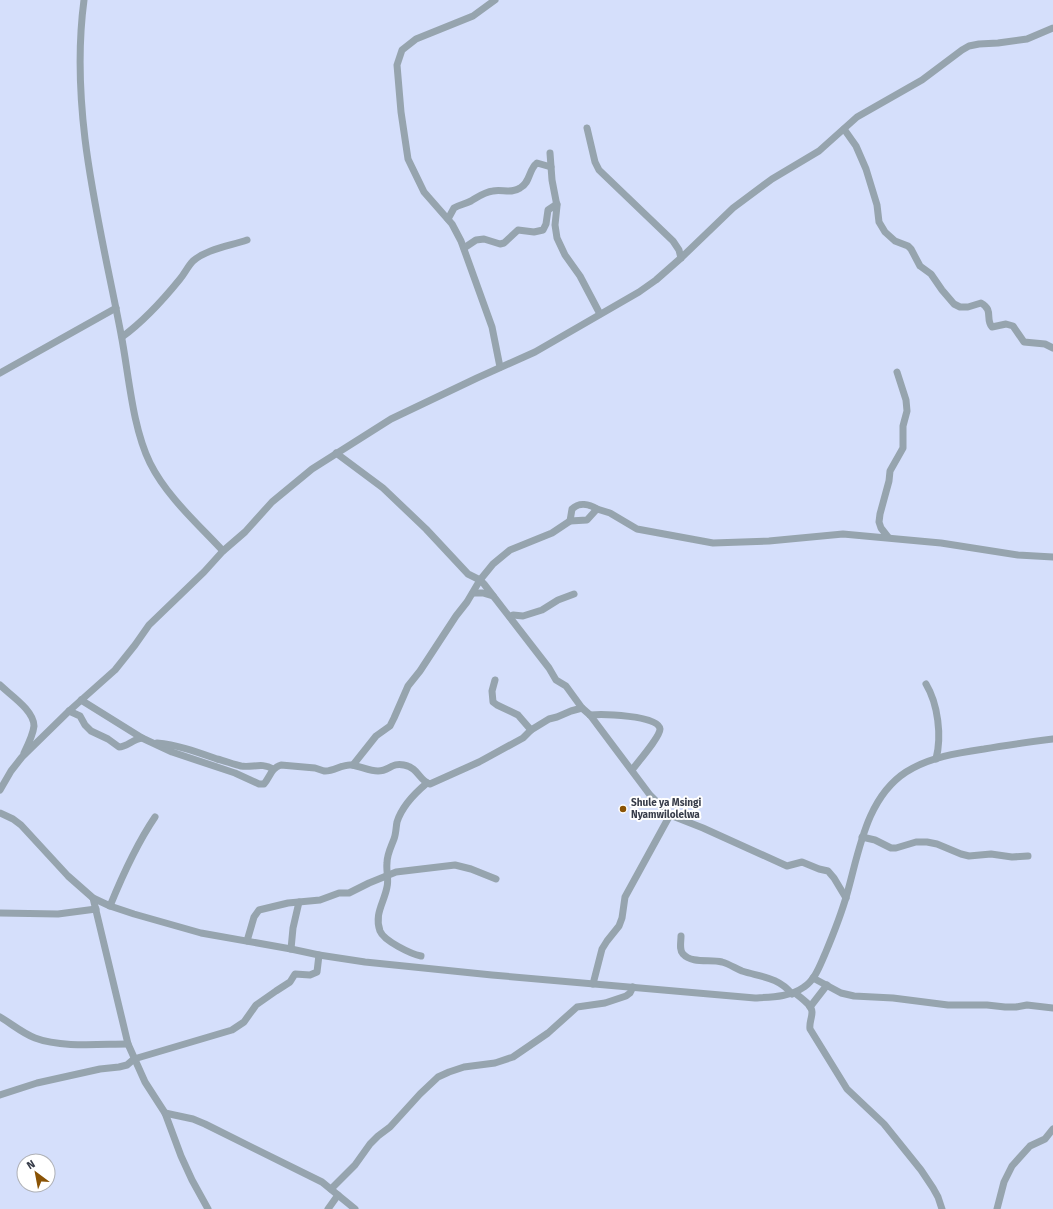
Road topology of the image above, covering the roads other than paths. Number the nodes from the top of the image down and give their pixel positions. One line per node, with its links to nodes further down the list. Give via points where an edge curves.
1 (84, 0): 13 (street, via 80,86 84,133)
2 (495, 0): 9 (street, via 461,22 416,39 402,50 397,65 408,159 424,192)
3 (1053, 28): 5 (street, via 1022,40 969,46 922,80 857,117)
4 (587, 128): 12 (street, via 599,170 673,241)
5 (844, 129): 12 (street, via 812,157 772,179 733,208); 16 (street, via 856,146 866,169 882,227 895,241 911,249 920,266 931,274 950,300 960,307 981,303 989,310 992,327 1009,325 1014,327 1024,342 1045,344)
6 (550, 153): 7 (street)
7 (551, 167): 8 (street); 9 (street, via 537,163 531,168 527,182 519,189 487,192 454,208)
8 (556, 204): 11 (street, via 548,210 543,230 518,230 508,241 500,244 484,239 476,240); 14 (street, via 555,230 559,243)
9 (448, 219): 11 (street)
10 (247, 240): 15 (street, via 210,252 194,261 146,317)
11 (464, 248): 17 (street, via 492,327)
12 (682, 258): 14 (street, via 649,285)
13 (116, 308): 15 (street); 19 (street)
14 (600, 314): 17 (street, via 541,349)
15 (122, 337): 24 (street, via 137,425 150,463 173,497)
16 (1053, 348)
17 (500, 367): 20 (street, via 404,412)
18 (898, 372): 23 (street, via 907,410 903,426 903,448 890,471 880,514 881,528)
19 (0, 373)
20 (336, 453): 24 (street, via 278,497); 26 (street, via 383,488 468,574)
21 (597, 509): 22 (street, via 587,520); 22 (street, via 588,505 574,507 570,512); 23 (street, via 610,513 637,529 713,543 843,534)
22 (570, 521): 26 (street, via 552,533 510,550 493,564)
23 (888, 537): 25 (street, via 1018,555)
24 (223, 551): 34 (street, via 149,625 115,670)
25 (1053, 557)
26 (480, 580): 27 (street); 29 (street)
27 (473, 593): 29 (street); 44 (street, via 408,686 390,726 376,736)
28 (574, 594): 30 (street, via 542,610)
29 (493, 596): 30 (street)
30 (510, 617): 35 (street, via 554,677 566,686)
31 (495, 680): 38 (street, via 493,702 518,715)
32 (926, 684): 43 (street, via 935,703 939,747)
33 (0, 685): 42 (street, via 27,709 33,719 33,731)
34 (81, 700): 36 (street); 39 (street)
35 (582, 708): 37 (street); 38 (street, via 548,719)
36 (69, 711): 39 (street, via 80,716 91,731 119,747); 42 (street)
37 (590, 715): 46 (street); 46 (street, via 623,716 654,722 659,727 660,731)
38 (531, 730): 47 (street, via 523,738 479,762 435,783)
39 (142, 738): 41 (street)
40 (1053, 739): 43 (street, via 945,755)
41 (151, 742): 45 (street, via 176,746 239,766 267,765); 45 (street, via 259,784 264,784)
42 (22, 757): 48 (street)
43 (936, 759): 52 (street, via 916,766 886,790)
44 (353, 765): 45 (street, via 328,770 281,765); 47 (street, via 379,771 386,770 394,764 406,765)
45 (273, 769)
46 (632, 770): 50 (street, via 658,804)
47 (427, 783): 54 (street, via 411,798 399,816 388,856)
48 (0, 790)
49 (0, 813): 56 (street, via 21,825 68,876)
50 (670, 815): 57 (street, via 787,866 802,862 828,871); 68 (street, via 625,898 620,922 602,948)
51 (155, 817): 59 (street, via 128,862)
52 (862, 837): 53 (street, via 891,848 927,842 969,856); 57 (street)
53 (1028, 856)
54 (388, 875): 55 (street, via 456,865); 58 (street, via 349,893); 66 (street, via 388,886 380,906 381,933 403,950)
55 (496, 879)
56 (93, 898): 59 (street); 60 (street)
57 (846, 898): 67 (street)
58 (299, 902): 63 (street, via 259,910 254,917); 64 (street)
59 (110, 906): 63 (street, via 179,927)
60 (96, 909): 61 (street, via 58,914); 75 (street)
61 (0, 913)
62 (681, 936): 71 (street, via 681,950 687,957 722,962 744,971 768,976)
63 (248, 942): 64 (street)
64 (291, 949): 65 (street)
65 (319, 955): 68 (street, via 417,968); 76 (street, via 317,972 310,975 295,974 290,982 256,1005 244,1022 232,1030)
66 (421, 956)
67 (813, 978): 69 (street); 71 (street, via 806,986)
68 (593, 984): 70 (street)
69 (827, 986): 72 (street); 73 (street, via 854,996 948,1005 1027,1005)
70 (633, 987): 71 (street, via 755,998); 80 (street, via 626,996 577,1007 548,1033 513,1058 464,1067 438,1077 390,1128 370,1144 355,1165)
71 (793, 993): 72 (street)
72 (810, 1007): 85 (street, via 810,1029 847,1089 899,1141 933,1188)
73 (1053, 1008)
74 (0, 1017): 75 (street, via 36,1038 51,1042)
75 (128, 1044): 76 (street)
76 (134, 1059): 77 (street, via 120,1067 37,1083); 78 (street)
77 (0, 1095)
78 (165, 1113): 80 (street, via 205,1124 303,1172); 82 (street, via 189,1174)
79 (1053, 1129): 86 (street, via 1045,1139 1030,1146 1012,1166 1004,1182)
80 (331, 1189): 81 (street)
81 (338, 1195): 83 (street); 84 (street)
82 (208, 1209)
83 (328, 1209)
84 (355, 1209)
85 (942, 1209)
86 (997, 1209)

